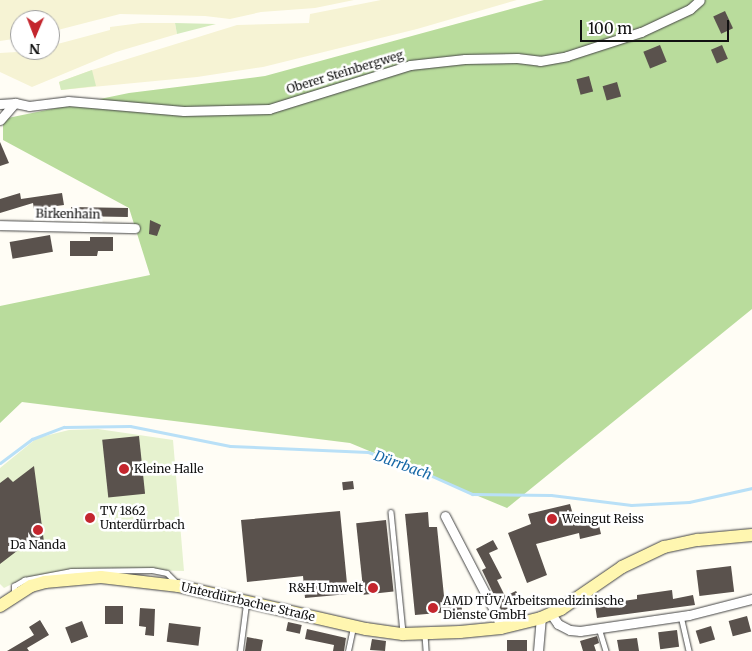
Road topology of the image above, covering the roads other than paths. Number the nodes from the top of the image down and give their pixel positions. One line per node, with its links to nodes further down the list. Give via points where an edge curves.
1 (700, 0): 3 (street, Oberer Steinbergweg, via 690,9 641,32 567,56 540,60 465,59 410,65 269,108 184,111 68,101 29,106)
2 (22, 96): 3 (lane)
3 (15, 103): 4 (street, Oberer Steinbergweg); 5 (street)
4 (0, 104)
5 (0, 120)
6 (0, 225): 7 (street, Birkenhain)
7 (135, 228)
8 (391, 512): 19 (lane)
9 (445, 516): 18 (street, via 498,616)
10 (752, 535): 14 (street, Unterdürrbacher Straße, via 664,547 622,567)
11 (752, 599): 15 (street)
12 (246, 600): 13 (street, Unterdürrbacher Straße, via 178,586 101,577 31,586); 16 (street, Unterdürrbacher Straße); 21 (lane)
13 (0, 606)
14 (546, 616): 17 (street, via 570,630); 18 (street, Unterdürrbacher Straße); 24 (street)
15 (681, 616): 17 (street); 26 (lane)
16 (353, 626): 19 (street, Unterdürrbacher Straße); 22 (lane)
17 (598, 627): 25 (lane)
18 (501, 628): 20 (street, Unterdürrbacher Straße)
19 (403, 634): 20 (street, Unterdürrbacher Straße)
20 (425, 634): 23 (lane)
21 (240, 651)
22 (348, 651)
23 (426, 651)
24 (538, 651)
25 (606, 651)
26 (690, 651)

